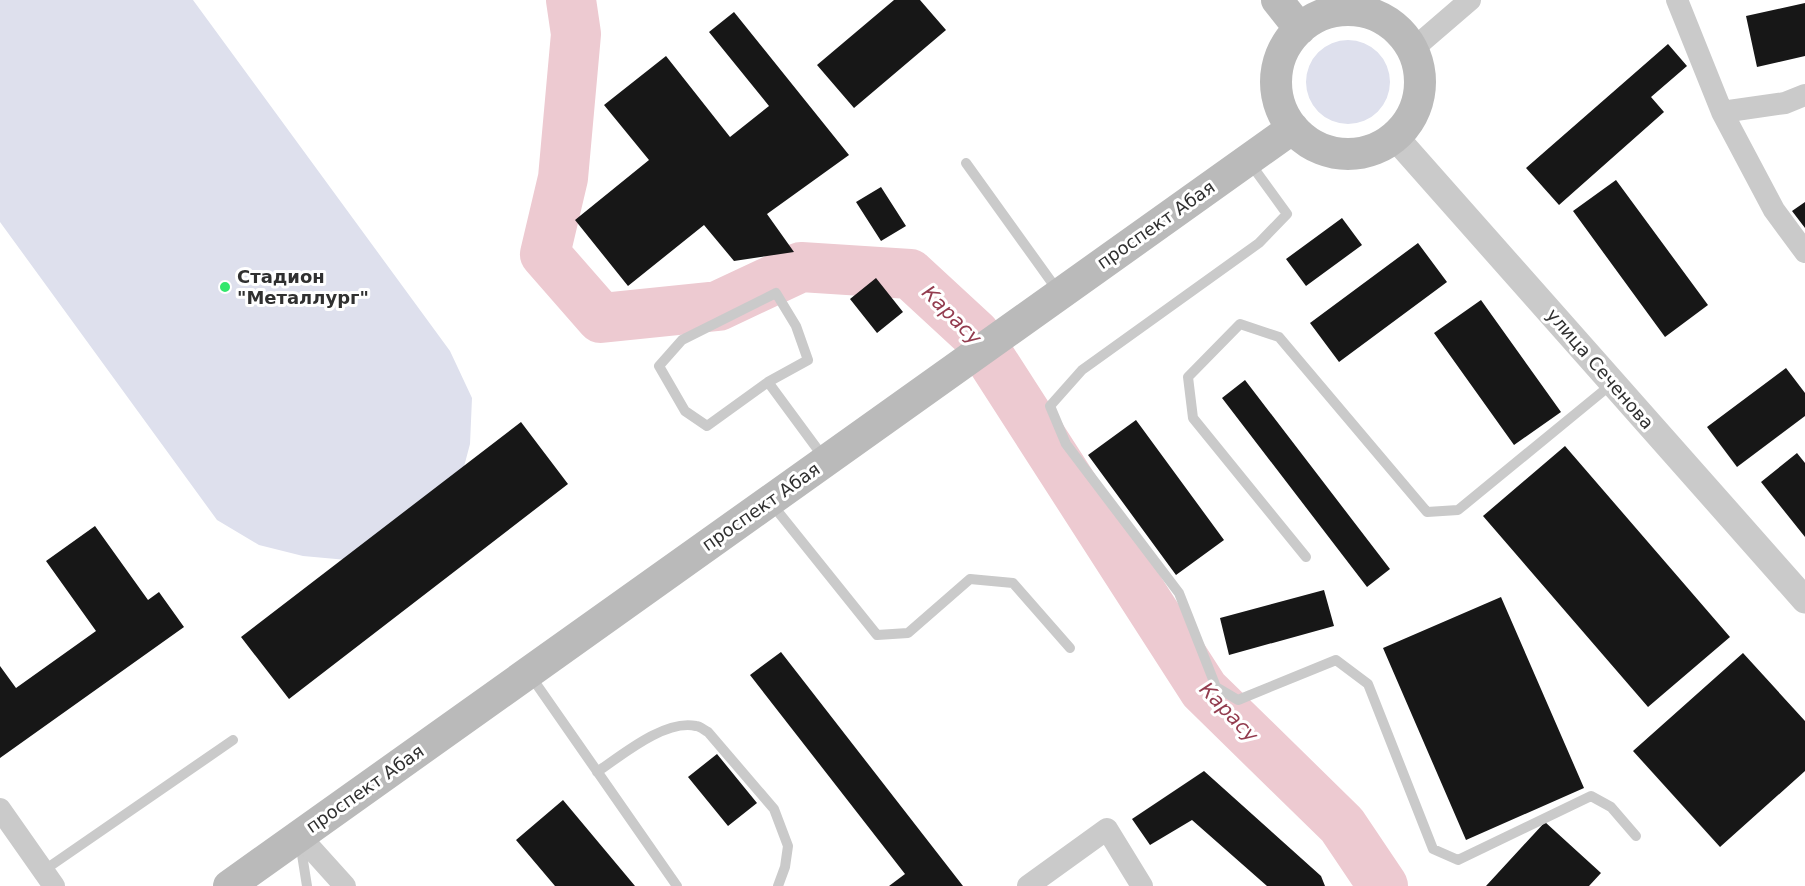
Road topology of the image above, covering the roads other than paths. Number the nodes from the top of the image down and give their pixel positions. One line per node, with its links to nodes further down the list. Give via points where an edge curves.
1 (1277, 0): 4 (main road)
2 (1470, 0): 5 (street)
3 (1677, 0): 7 (street)
4 (1300, 29): 5 (main road, via 1325,14 1353,10 1393,25); 8 (main road, via 1283,51 1276,77 1280,104)
5 (1413, 49): 9 (main road, via 1420,75 1418,103)
6 (1805, 95): 7 (street, via 1785,103)
7 (1722, 112): 12 (street, via 1774,210)
8 (1293, 128): 9 (main road, via 1315,146 1342,154 1370,151); 10 (main road, проспект Абая)
9 (1395, 137): 15 (street, улица Сеченова)
10 (1248, 160): 13 (main road, проспект Абая); 26 (lane, via 1287,214 1259,243 1082,370 1050,406 1066,444 1179,593 1216,687 1238,700 1336,660 1368,684 1433,849 1458,860 1592,796 1611,807)
11 (966, 163): 13 (lane)
12 (1805, 252)
13 (1060, 294): 16 (main road, проспект Абая)
14 (768, 382): 14 (lane, via 808,360 796,326 776,293 682,340 659,366 685,411 707,426); 16 (lane)
15 (1613, 383): 18 (lane, via 1458,510 1427,512 1279,337 1240,324 1188,377 1193,418); 19 (street, улица Сеченова)
16 (826, 461): 17 (main road, проспект Абая)
17 (769, 501): 20 (lane, via 877,635 908,633 970,579 1013,583); 21 (main road, проспект Абая)
18 (1306, 557)
19 (1805, 600)
20 (1070, 648)
21 (528, 673): 23 (lane); 25 (main road, проспект Абая)
22 (233, 740): 27 (lane)
23 (597, 772): 31 (lane); 32 (lane, via 660,730 697,726 708,732 774,808 788,846)
24 (0, 809): 27 (street)
25 (300, 835): 28 (main road, проспект Абая); 29 (lane); 30 (street)
26 (1636, 836)
27 (49, 878)
28 (229, 886)
29 (307, 886)
30 (345, 886)
31 (677, 886)
32 (778, 886)
33 (1028, 886): 34 (street, via 1107,830)
34 (1142, 886)

